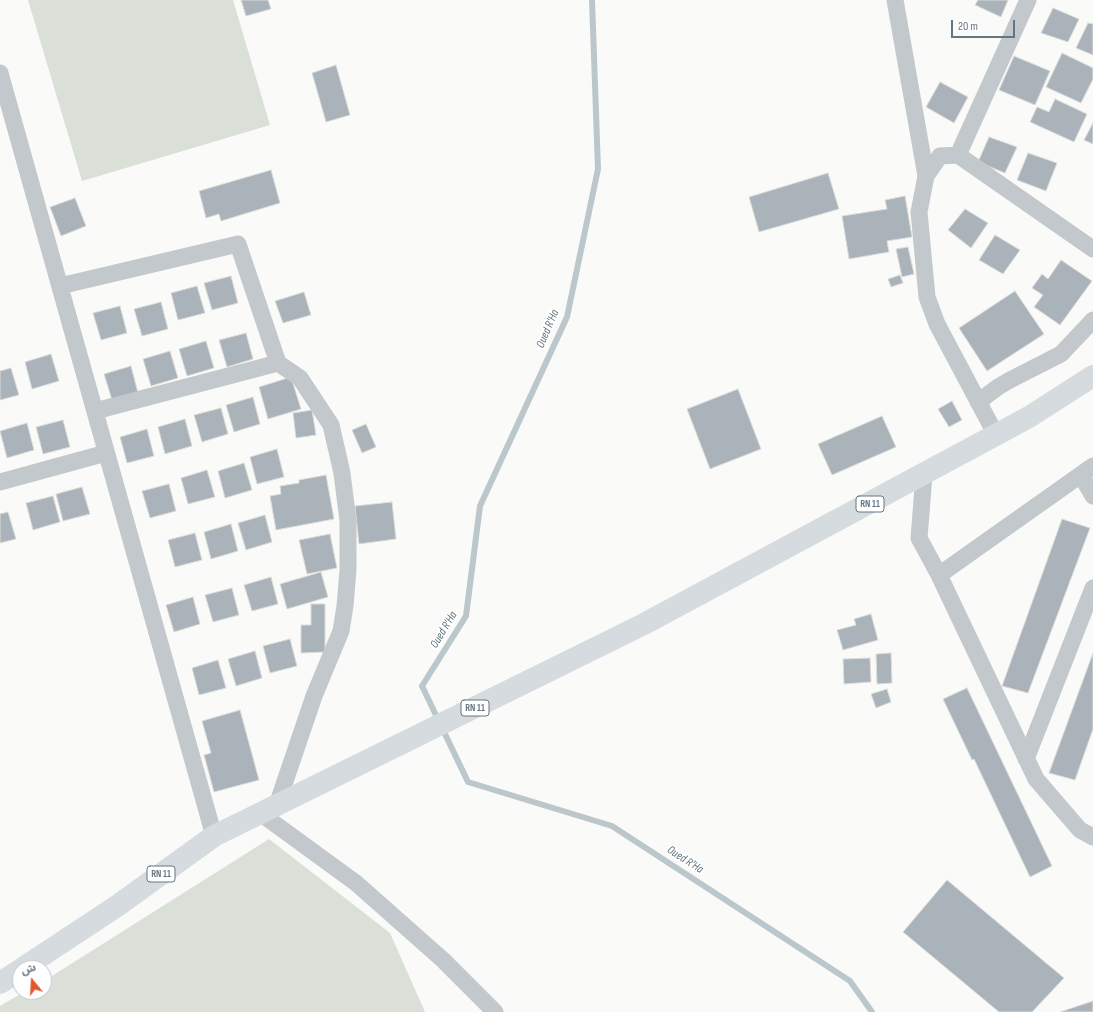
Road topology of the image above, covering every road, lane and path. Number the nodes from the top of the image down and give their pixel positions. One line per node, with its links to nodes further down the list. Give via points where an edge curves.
1 (895, 0): 5 (street)
2 (1028, 0): 4 (street)
3 (0, 73): 7 (street)
4 (958, 155): 5 (street, via 940,156); 6 (street)
5 (926, 176): 11 (street, via 919,212 928,296 936,324)
6 (1093, 249)
7 (60, 286): 9 (street, via 238,244); 12 (street)
8 (1093, 320): 11 (street, via 1061,354 1010,380)
9 (278, 364): 12 (street); 22 (street, via 300,378 331,425 342,473 348,521 346,599 341,630)
10 (1093, 376): 13 (main road, RN 11)
11 (978, 402): 13 (street)
12 (95, 411): 14 (street)
13 (996, 435): 16 (main road, RN 11)
14 (106, 453): 17 (street); 23 (street)
15 (1087, 470): 18 (street); 19 (street)
16 (924, 475): 19 (street, via 918,538); 22 (main road, RN 11, via 644,624)
17 (0, 482)
18 (1093, 496)
19 (939, 575): 21 (street)
20 (1093, 588): 21 (street)
21 (1026, 759): 24 (street, via 1036,779 1080,830)
22 (268, 809): 23 (main road, RN 11); 28 (street, via 443,960)
23 (214, 836): 25 (main road, RN 11, via 117,906)
24 (1093, 837)
25 (35, 960)
26 (12, 975): 27 (main road)
27 (0, 983)
28 (495, 1012)

